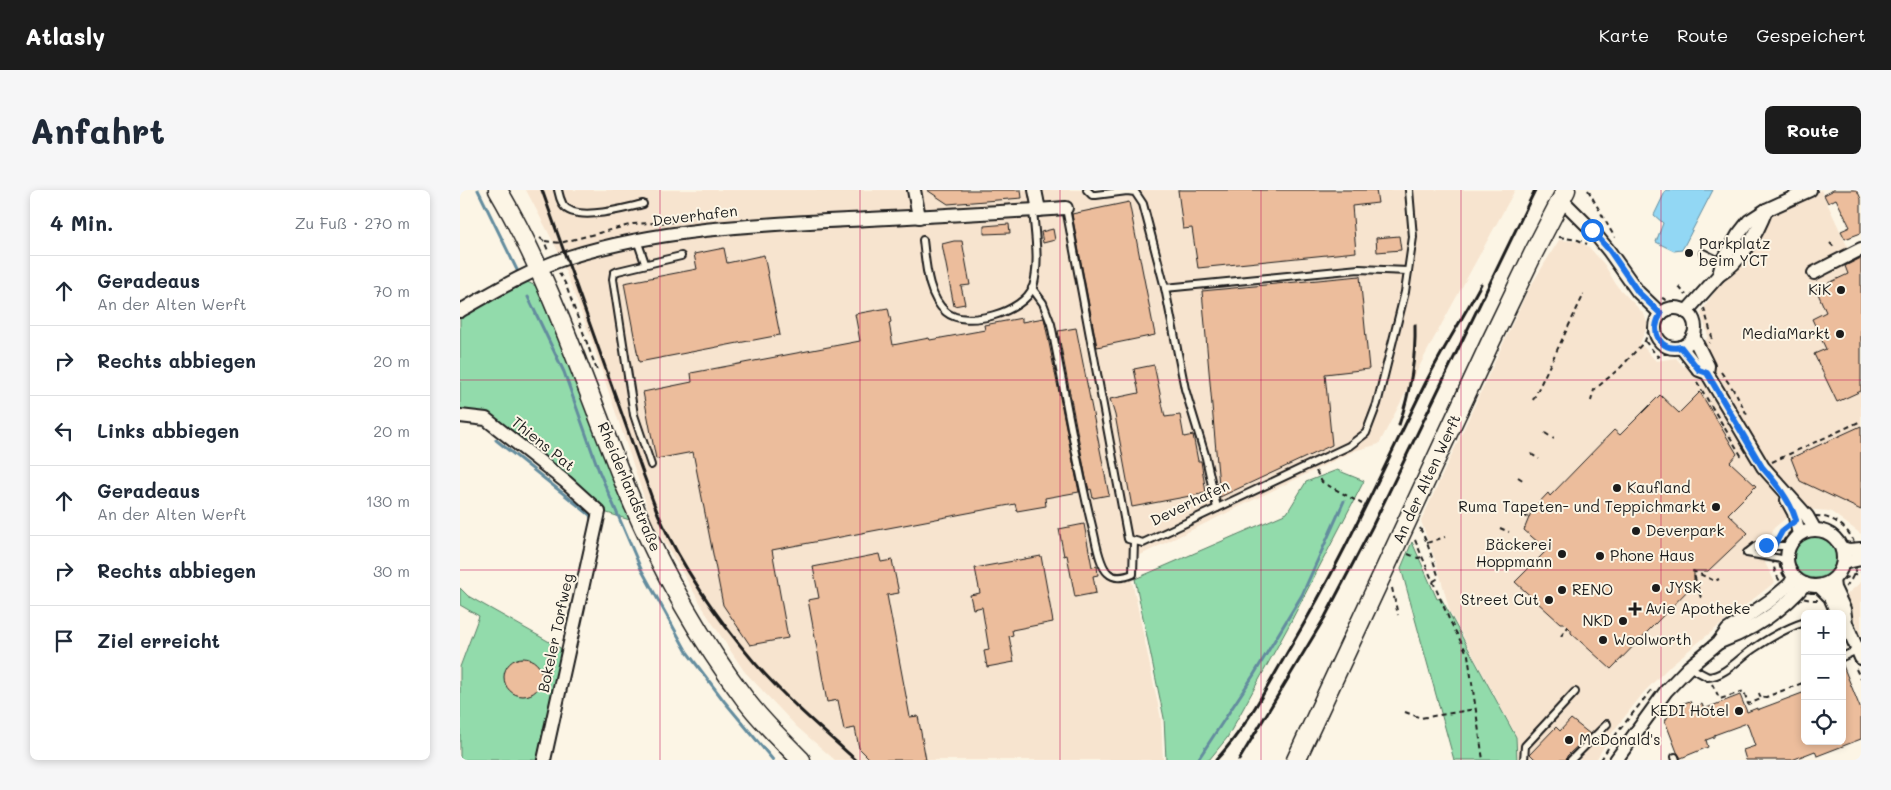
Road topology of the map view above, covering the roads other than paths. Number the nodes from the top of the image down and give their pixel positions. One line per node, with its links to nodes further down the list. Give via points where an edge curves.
1 (498, 190): 19 (main road, Rheiderlandstraße)
2 (558, 190): 9 (lane, via 564,206 587,215)
3 (914, 190): 12 (street)
4 (1035, 190): 11 (street)
5 (1087, 190): 24 (lane, via 1092,195 1127,191 1138,195)
6 (1409, 190): 21 (lane, Deverhafen, via 1413,237)
7 (1810, 190): 20 (street, via 1748,221 1738,235)
8 (1564, 195): 27 (street, An der Alten Werft, via 1610,251 1638,292); 52 (main road, An der Alten Werft, via 1482,361)
9 (643, 204)
10 (1066, 208): 11 (street, Deverhafen); 36 (lane, Deverhafen, via 1128,539)
11 (1036, 210): 12 (street, Deverhafen); 23 (lane, via 1036,269)
12 (919, 217): 13 (street, Deverhafen, via 775,224 667,234)
13 (637, 240): 18 (lane); 19 (street, Deverhafen)
14 (922, 240): 23 (lane, via 932,291 946,312 958,319 970,320 1012,309 1024,302)
15 (1861, 249): 22 (street)
16 (1704, 253): 20 (lane)
17 (681, 256): 18 (lane)
18 (645, 263): 32 (lane, via 618,270 613,278 634,415)
19 (546, 267): 25 (street, Deverhafen, via 512,281); 51 (main road, Rheiderlandstraße, via 626,486 687,612 745,700)
20 (1724, 269): 26 (street)
21 (1408, 271): 24 (lane, via 1358,269); 33 (lane, Deverhafen, via 1377,404 1366,433 1350,446)
22 (1814, 273)
23 (1032, 288): 36 (lane, via 1043,303 1051,324 1086,499 1107,573 1123,578 1132,574)
24 (1165, 288): 33 (lane, via 1186,389)
25 (460, 311)
26 (1686, 312): 27 (street, via 1670,309); 28 (street, via 1694,324)
27 (1661, 314): 29 (street, via 1655,324 1658,340 1666,346)
28 (1693, 336): 29 (street); 30 (street)
29 (1681, 347): 30 (street, via 1699,370)
30 (1712, 370): 35 (street, via 1768,462 1773,479 1788,503)
31 (460, 416): 34 (street, Thiens Pat, via 486,419)
32 (651, 465)
33 (1217, 508): 36 (lane, Deverhafen, via 1142,543)
34 (599, 512): 50 (street, Bokeler Torfweg)
35 (1809, 522): 37 (street); 38 (street, via 1831,535)
36 (1134, 541)
37 (1782, 546): 39 (street); 39 (lane, via 1756,546 1747,553)
38 (1852, 555): 41 (street)
39 (1779, 558): 40 (street, via 1788,566)
40 (1795, 587): 41 (street); 47 (street, via 1728,630 1718,643)
41 (1832, 588): 42 (street)
42 (1844, 610)
43 (1801, 623): 47 (lane, via 1768,640 1719,674 1708,677)
44 (1846, 627): 45 (street)
45 (1859, 654): 46 (lane)
46 (1846, 656)
47 (1689, 667): 55 (street, via 1666,692)
48 (1575, 692): 53 (lane, via 1525,746)
49 (1607, 724): 54 (lane)
50 (544, 760)
51 (801, 760)
52 (1296, 760)
53 (1524, 760)
54 (1570, 760)
55 (1616, 760)

